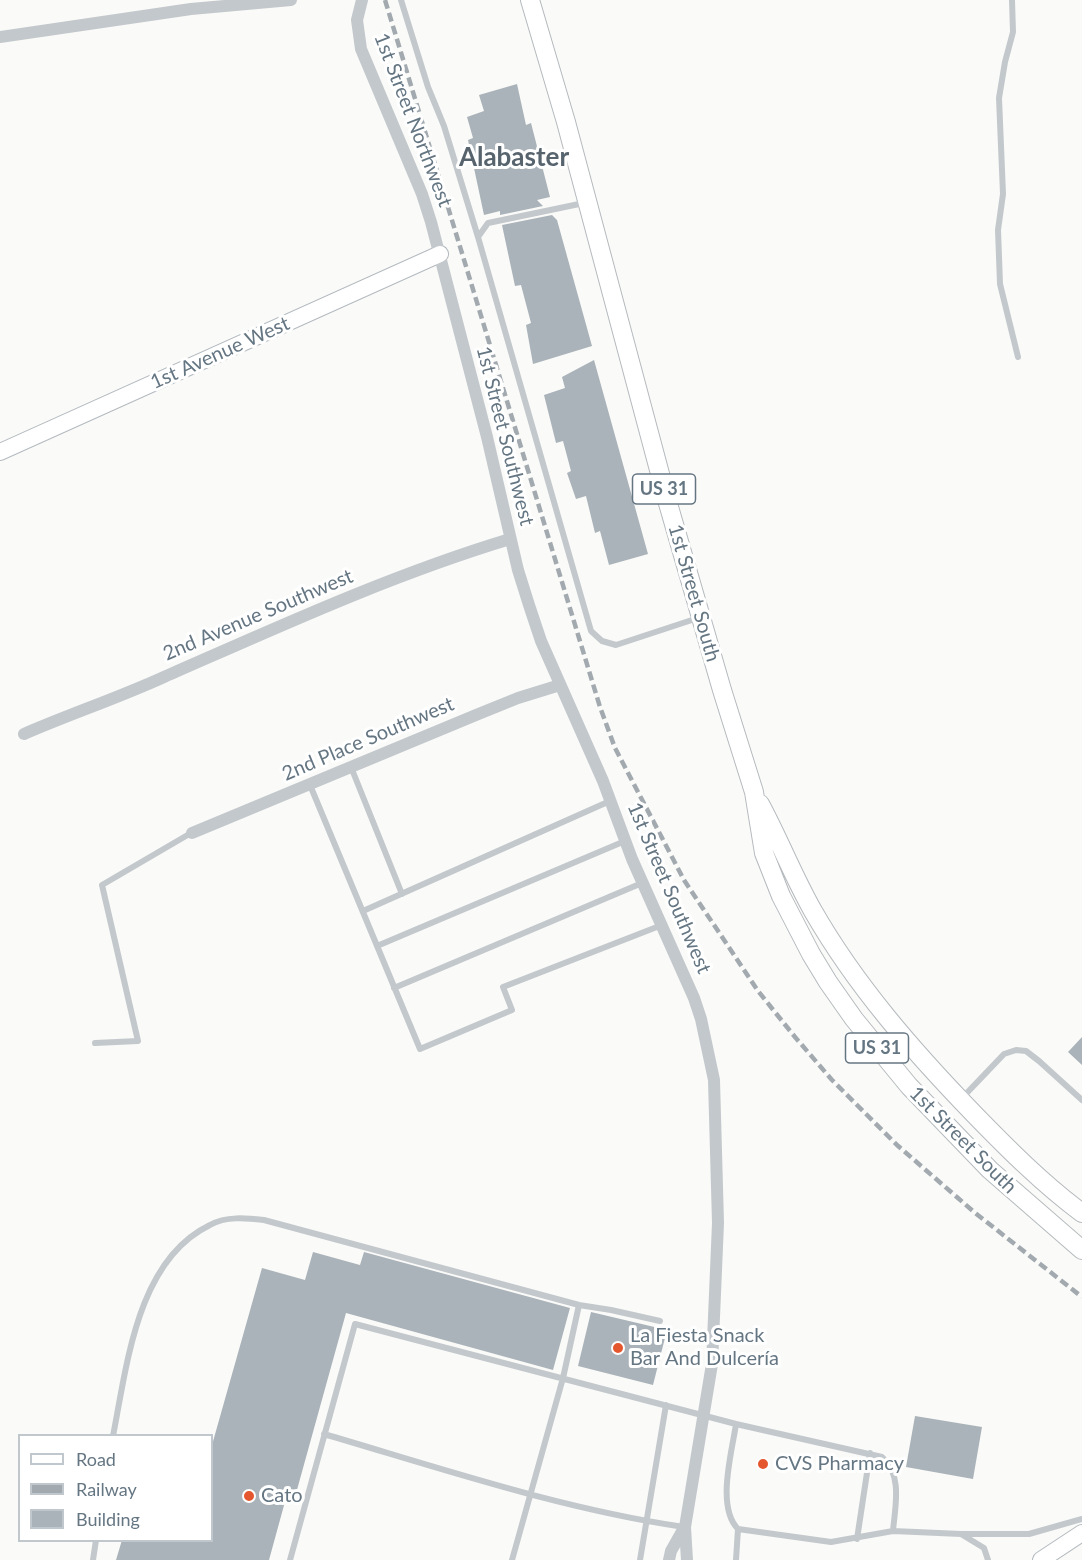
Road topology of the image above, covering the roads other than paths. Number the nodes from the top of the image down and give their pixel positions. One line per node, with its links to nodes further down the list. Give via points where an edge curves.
1 (291, 0): 6 (street, via 191,9)
2 (362, 0): 9 (street, 1st Street Northwest, via 357,20 361,49 422,194)
3 (401, 0): 8 (lane)
4 (530, 0): 7 (main road, US 31)
5 (1012, 0): 10 (lane, via 1013,32 999,98 1004,194 998,230 1000,284)
6 (0, 38)
7 (584, 193): 8 (lane, via 488,224); 13 (main road, 1st Street South / US 31)
8 (478, 237): 13 (lane, via 591,631 602,641 616,645)
9 (440, 254): 11 (street, 1st Avenue West); 12 (street, 1st Street Southwest)
10 (1018, 357)
11 (0, 452)
12 (510, 539): 14 (street, 1st Street Southwest, via 529,605); 15 (street, 2nd Avenue Southwest, via 377,585)
13 (701, 617): 18 (main road, 1st Street South / US 31)
14 (560, 685): 16 (street, 2nd Place Southwest); 19 (street, 1st Street Southwest)
15 (24, 734)
16 (351, 767): 17 (street, 2nd Place Southwest); 23 (lane)
17 (310, 785): 20 (street, 2nd Place Southwest); 24 (lane)
18 (754, 792): 25 (main road, 1st Street South / US 31); 26 (main road, 1st Street South / US 31, via 764,853)
19 (610, 801): 21 (street, 1st Street Southwest); 23 (lane)
20 (192, 832): 30 (lane, via 102,885 138,1041)
21 (625, 841): 22 (street, 1st Street Southwest); 28 (lane)
22 (643, 883): 27 (street, 1st Street Southwest); 29 (lane)
23 (402, 894): 24 (lane)
24 (363, 911): 28 (lane)
25 (816, 916): 26 (main road); 31 (main road, 1st Street South / US 31, via 880,1009)
26 (795, 924): 34 (main road, 1st Street South / US 31, via 854,1019 909,1086 990,1170)
27 (662, 925): 29 (lane, via 503,987 512,1010 420,1049); 39 (street, 1st Street Southwest, via 694,998 714,1080 718,1234 712,1364)
28 (377, 946): 29 (lane)
29 (394, 988)
30 (95, 1043)
31 (960, 1100): 32 (lane, via 1004,1054 1016,1050 1026,1051); 33 (main road, 1st Street South / US 31)
32 (1082, 1100)
33 (1082, 1213)
34 (1082, 1250)
35 (579, 1305): 36 (lane); 37 (lane); 41 (lane, via 264,1220 238,1218 211,1224 169,1258 144,1300)
36 (660, 1321)
37 (563, 1378): 38 (lane); 42 (lane, via 355,1324); 44 (lane)
38 (666, 1405): 39 (lane); 46 (lane)
39 (705, 1414): 40 (lane); 47 (street, 1st Street Southwest)
40 (736, 1424): 43 (lane); 48 (lane, via 727,1501)
41 (114, 1434)
42 (324, 1434): 44 (lane); 55 (lane)
43 (870, 1453): 49 (lane, via 886,1461 897,1485); 52 (lane)
44 (530, 1494): 46 (lane); 56 (lane)
45 (1082, 1519): 51 (lane, via 1029,1534)
46 (647, 1522): 47 (lane); 57 (lane)
47 (685, 1527): 58 (street); 59 (street, 1st Street Southwest)
48 (738, 1529): 52 (lane, via 831,1542); 60 (lane)
49 (893, 1531): 51 (lane); 52 (lane)
50 (1082, 1533): 62 (street)
51 (962, 1534): 61 (lane, via 984,1548)
52 (857, 1539)
53 (96, 1542): 54 (lane)
54 (93, 1560)
55 (290, 1560)
56 (512, 1560)
57 (640, 1560)
58 (669, 1560)
59 (687, 1560)
60 (736, 1560)
61 (988, 1560)
62 (1041, 1560)

